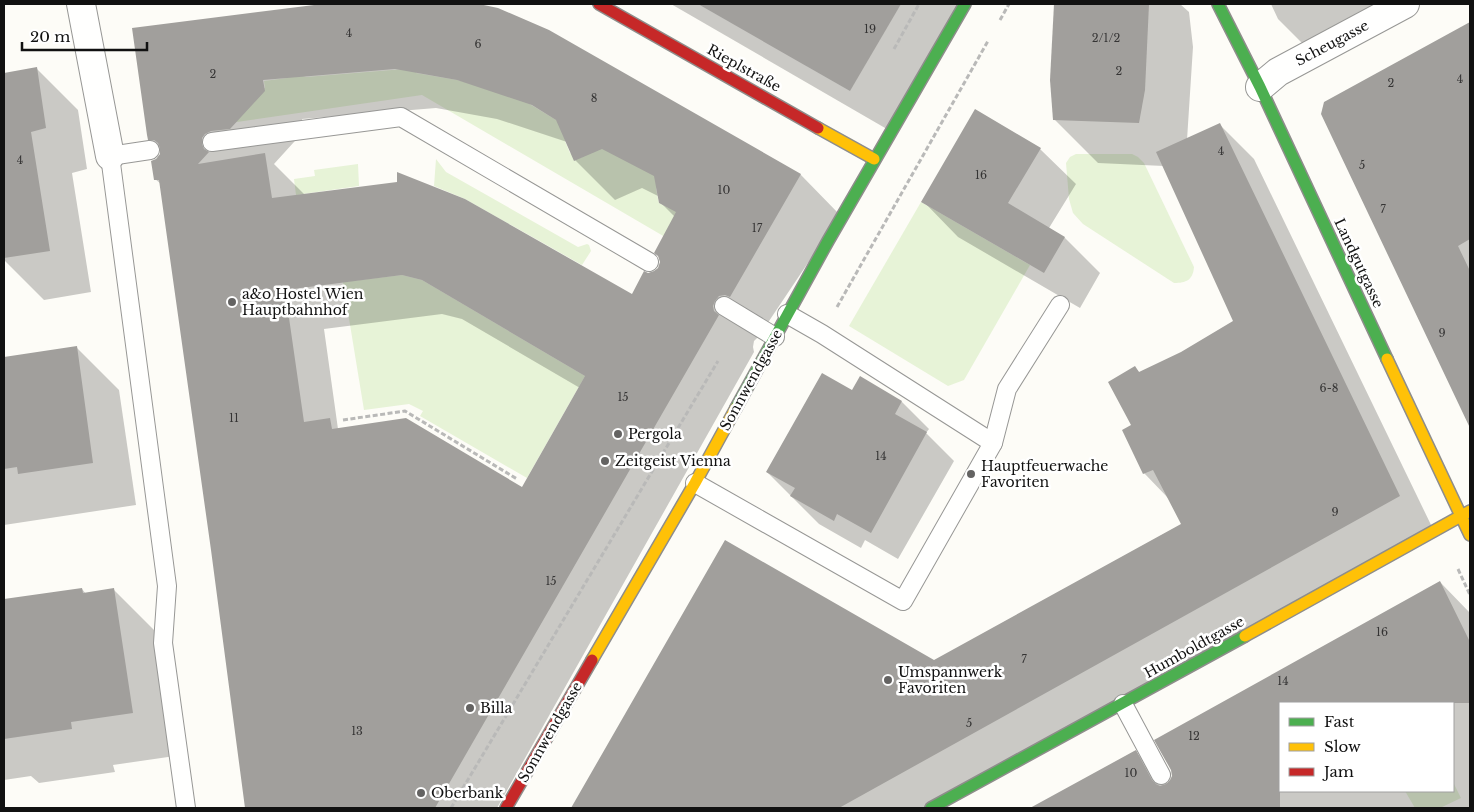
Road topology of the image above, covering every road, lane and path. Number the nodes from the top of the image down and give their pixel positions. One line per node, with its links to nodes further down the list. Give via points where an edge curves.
1 (81, 4): 11 (street)
2 (599, 4): 12 (street, Rieplstraße)
3 (919, 4): 7 (path)
4 (965, 4): 12 (street, Sonnwendgasse)
5 (1218, 4): 8 (street, Landgutgasse)
6 (1405, 4): 8 (street, Scheugasse, via 1278,72)
7 (891, 55)
8 (1260, 87): 23 (street, Landgutgasse)
9 (212, 142): 13 (lane, via 401,117)
10 (150, 150): 11 (lane)
11 (110, 156): 27 (lane, via 167,586 163,643)
12 (874, 159): 16 (street, Sonnwendgasse)
13 (649, 262)
14 (1060, 305): 20 (lane, via 1007,389)
15 (724, 306): 17 (lane)
16 (787, 314): 18 (street, Sonnwendgasse); 20 (lane)
17 (745, 319): 18 (lane); 28 (path)
18 (775, 336): 22 (street, Sonnwendgasse)
19 (343, 420): 21 (path, via 405,411)
20 (993, 443): 22 (lane, via 903,601)
21 (517, 479)
22 (695, 483): 29 (street, Sonnwendgasse)
23 (1466, 513): 24 (street, Landgutgasse); 25 (street, Humboldtgasse)
24 (1470, 535)
25 (1123, 704): 26 (lane); 30 (street, Humboldtgasse)
26 (1161, 775)
27 (186, 808)
28 (451, 808)
29 (506, 808)
30 (931, 808)

